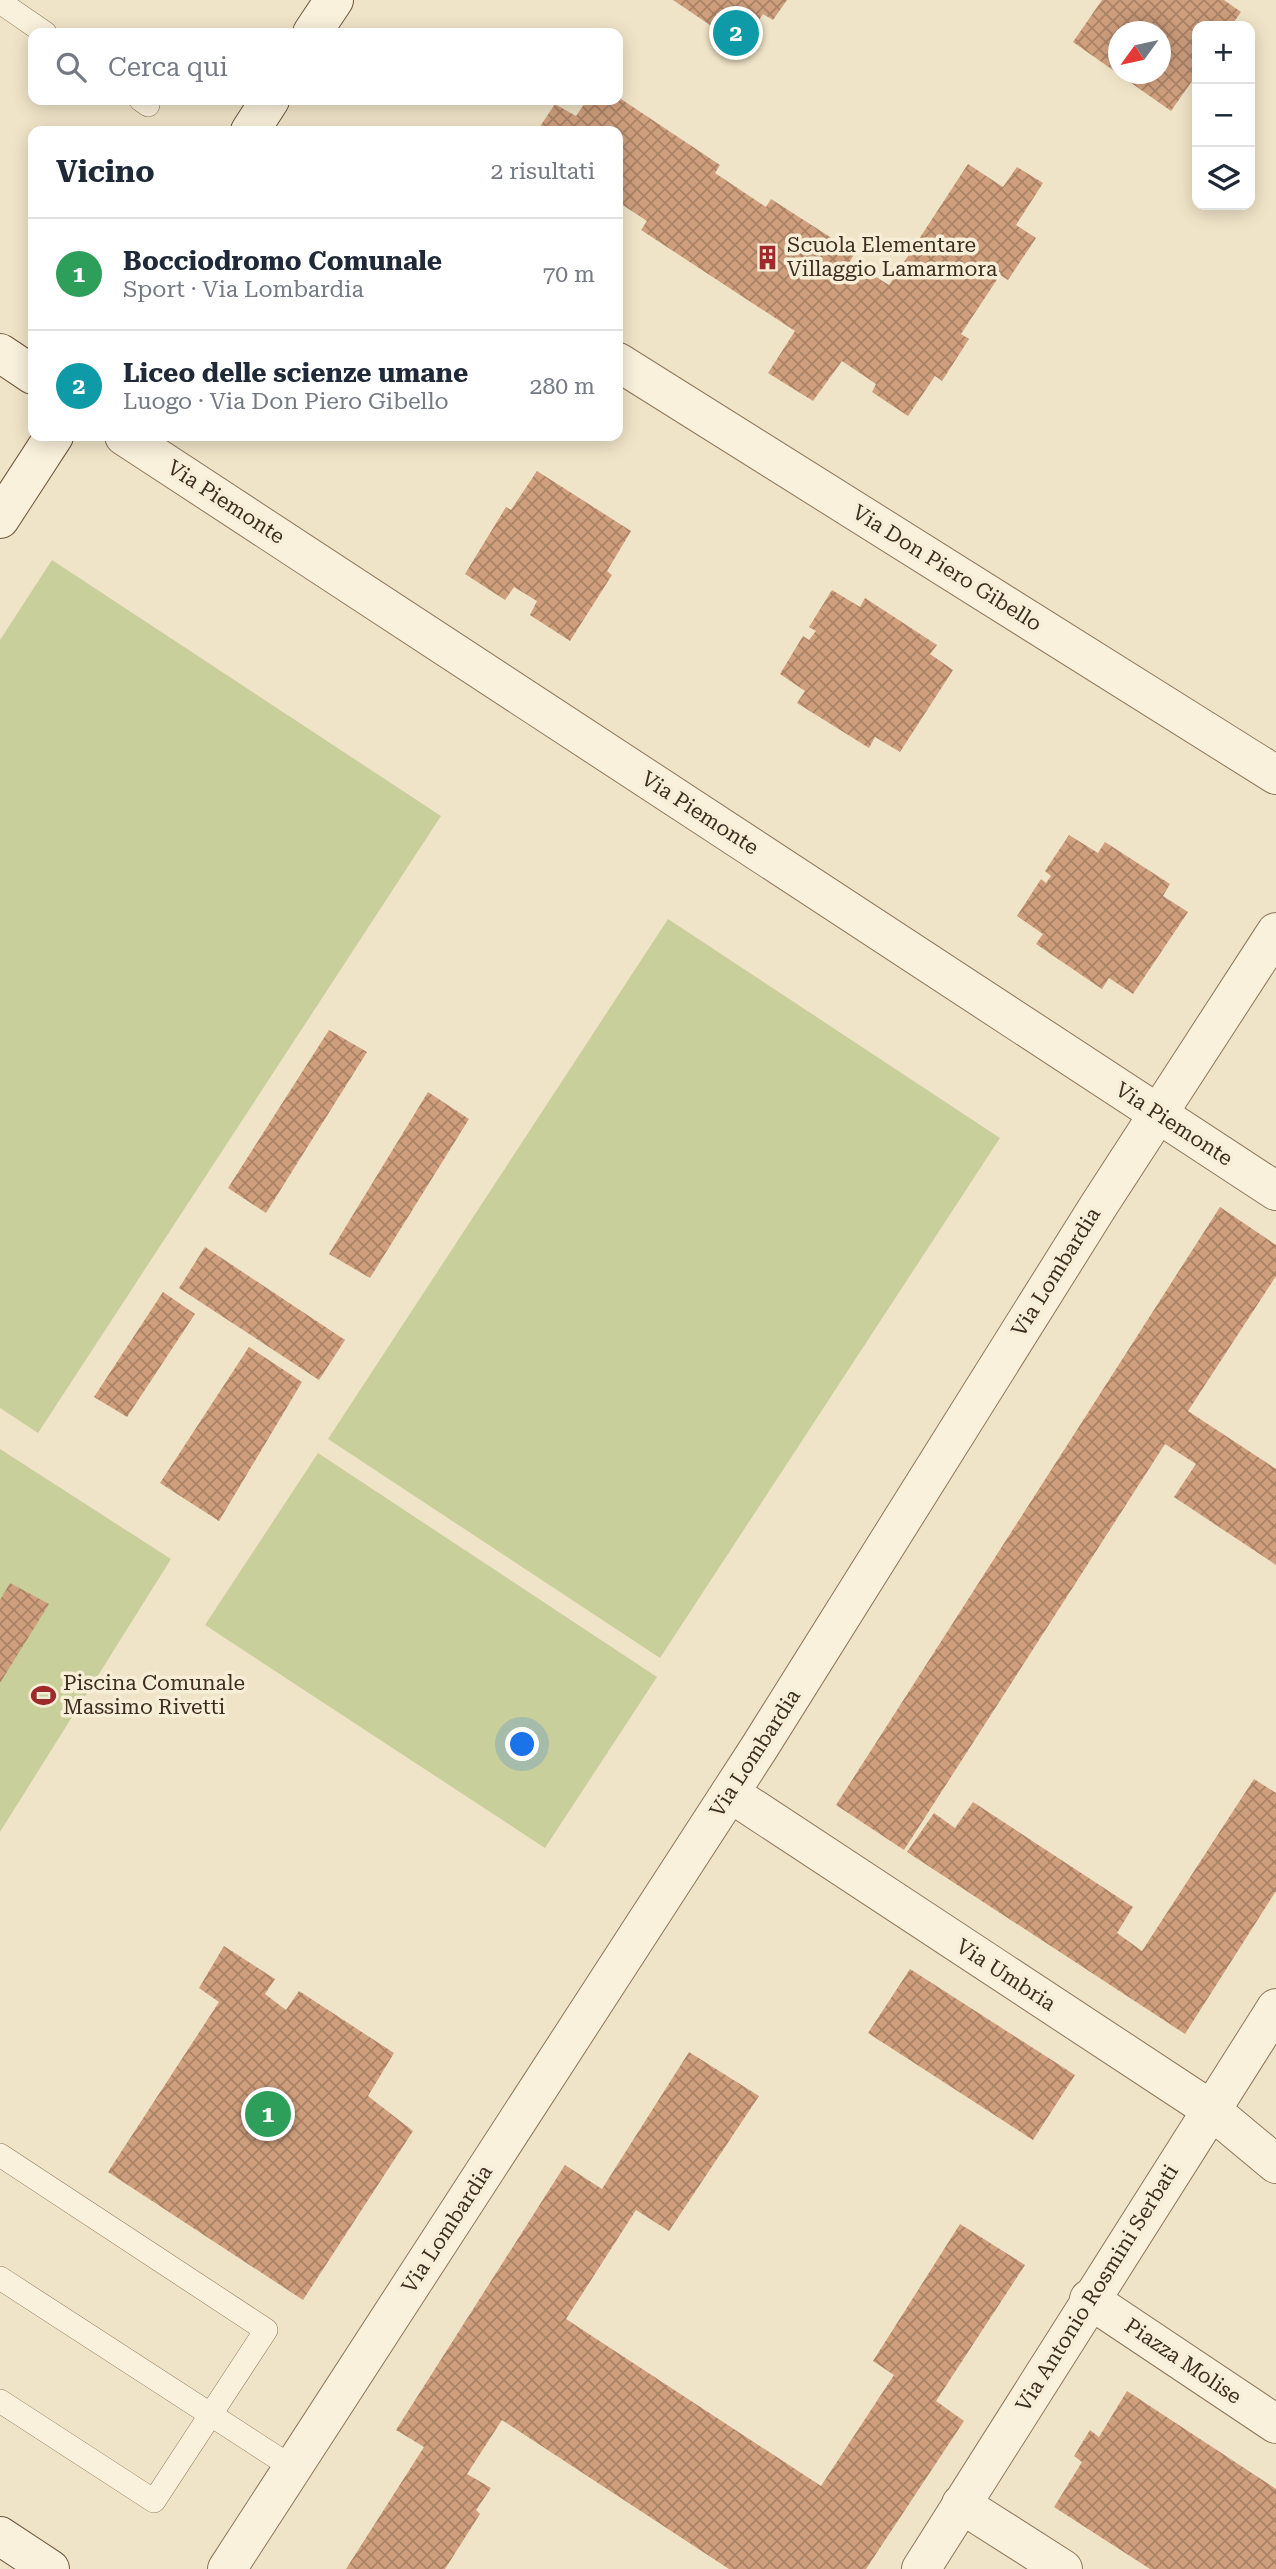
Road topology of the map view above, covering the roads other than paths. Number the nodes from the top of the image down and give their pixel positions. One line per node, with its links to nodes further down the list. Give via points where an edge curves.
1 (334, 0): 4 (street)
2 (0, 2): 3 (lane)
3 (38, 28)
4 (316, 28)
5 (267, 105): 6 (street)
6 (253, 126)
7 (0, 353): 9 (street)
8 (623, 365): 13 (street, Via Don Piero Gibello)
9 (28, 372)
10 (51, 441): 12 (street)
11 (132, 441): 15 (street, Via Piemonte)
12 (0, 519)
13 (1276, 775)
14 (1276, 932): 15 (street, Via Lombardia)
15 (1157, 1113): 16 (street, Via Piemonte); 17 (street, Via Lombardia)
16 (1276, 1191)
17 (730, 1793): 19 (street, Via Umbria); 27 (street, Via Lombardia)
18 (1276, 2008): 19 (street, Via Antonio Rosmini Serbati)
19 (1210, 2109): 21 (street, Via Umbria); 23 (street, Via Antonio Rosmini Serbati)
20 (0, 2155): 25 (lane, via 266,2330)
21 (1276, 2164)
22 (0, 2278): 25 (lane)
23 (1089, 2299): 26 (street, Piazza Molise); 28 (street, Via Antonio Rosmini Serbati)
24 (0, 2401): 25 (lane, via 153,2501)
25 (210, 2414): 27 (lane)
26 (1276, 2424)
27 (293, 2468): 31 (street, Via Lombardia)
28 (961, 2504): 32 (street, Via Antonio Rosmini Serbati); 33 (street)
29 (0, 2536): 30 (street)
30 (44, 2567)
31 (227, 2569)
32 (921, 2569)
33 (1063, 2569)

